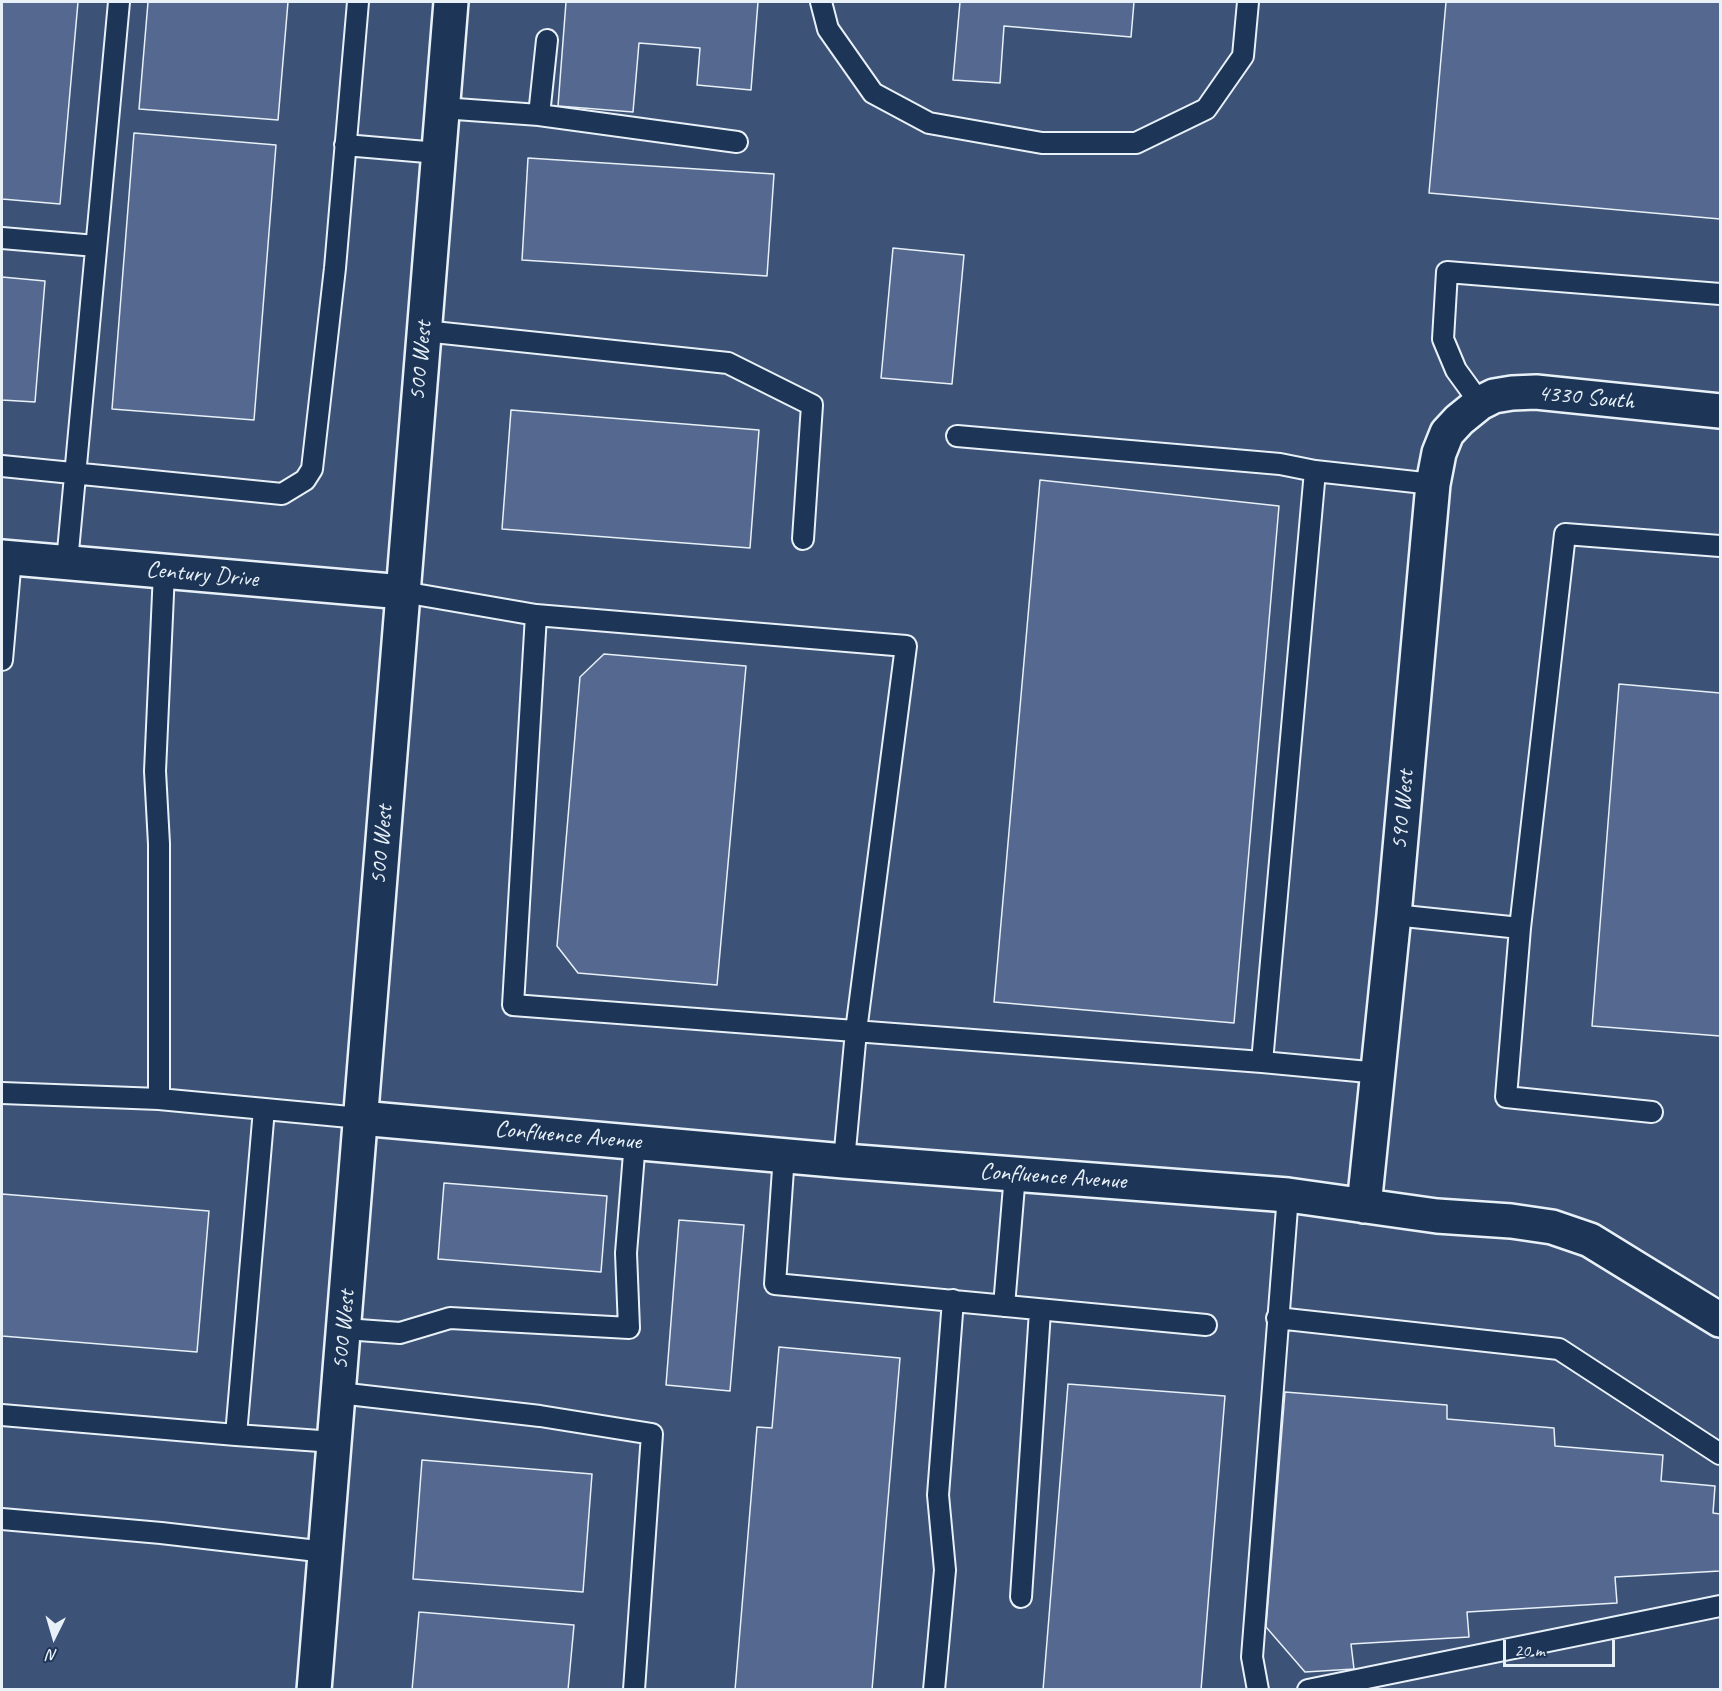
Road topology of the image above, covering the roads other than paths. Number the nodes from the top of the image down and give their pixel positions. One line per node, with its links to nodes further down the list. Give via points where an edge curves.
1 (119, 2): 13 (lane)
2 (358, 2): 10 (lane)
3 (451, 2): 7 (street, 500 West)
4 (821, 2): 5 (lane, via 828,29 873,93 929,123 1041,143 1136,143 1206,109 1243,56)
5 (1248, 2)
6 (547, 40): 8 (lane)
7 (442, 108): 8 (lane); 11 (street, 500 West)
8 (539, 115): 9 (lane)
9 (736, 142)
10 (345, 145): 11 (lane); 21 (lane, via 312,469 305,480 282,494)
11 (438, 153): 15 (street, 500 West)
12 (2, 238): 13 (lane)
13 (96, 246): 21 (lane)
14 (1720, 294): 17 (lane, via 1447,272 1443,339)
15 (423, 331): 23 (lane, via 728,363 812,405); 28 (street, 500 West)
16 (1720, 411): 17 (street, 4330 South, via 1536,392 1494,396)
17 (1469, 412): 22 (street, 590 West, via 1447,433)
18 (957, 436): 20 (lane, via 1280,464)
19 (2, 466): 21 (lane)
20 (1315, 471): 22 (lane); 34 (lane)
21 (76, 472): 26 (lane)
22 (1433, 484): 31 (street, 590 West)
23 (803, 538)
24 (1720, 546): 32 (lane, via 1564,534)
25 (6, 557): 26 (street, Century Drive); 30 (lane)
26 (67, 562): 27 (street, Century Drive)
27 (164, 572): 28 (street, Century Drive); 37 (lane, via 155,771 159,844)
28 (403, 592): 29 (lane); 40 (street, 500 West)
29 (536, 615): 33 (lane, via 513,1005); 33 (lane, via 906,646)
30 (2, 650)
31 (1394, 915): 32 (lane); 35 (street, 590 West)
32 (1520, 928): 39 (lane, via 1506,1096)
33 (856, 1031): 34 (lane); 43 (lane)
34 (1262, 1062): 35 (lane)
35 (1379, 1073): 46 (street, 590 West)
36 (2, 1093): 37 (lane)
37 (159, 1099): 38 (lane)
38 (264, 1109): 40 (lane); 56 (lane)
39 (1652, 1112)
40 (360, 1118): 41 (street, Confluence Avenue); 53 (street, 500 West)
41 (635, 1141): 42 (street, Confluence Avenue); 53 (lane, via 626,1253 629,1328 450,1318 400,1334)
42 (784, 1155): 43 (street, Confluence Avenue); 47 (lane, via 775,1284)
43 (844, 1161): 44 (street, Confluence Avenue)
44 (1015, 1174): 45 (street, Confluence Avenue); 48 (lane)
45 (1288, 1195): 46 (street, Confluence Avenue); 50 (lane)
46 (1364, 1206): 51 (street, Confluence Avenue, via 1552,1227 1590,1240)
47 (953, 1300): 48 (lane); 65 (lane, via 938,1494 945,1570)
48 (1004, 1306): 49 (lane)
49 (1040, 1311): 52 (lane); 61 (lane)
50 (1277, 1318): 58 (lane, via 1558,1349); 66 (lane, via 1252,1657)
51 (1720, 1320)
52 (1206, 1325)
53 (345, 1329): 54 (street, 500 West)
54 (339, 1393): 57 (street, 500 West); 64 (lane, via 540,1416 652,1434)
55 (2, 1415): 56 (lane)
56 (236, 1435): 57 (lane)
57 (334, 1442): 60 (street, 500 West)
58 (1720, 1454)
59 (2, 1519): 60 (lane)
60 (326, 1552): 63 (street, 500 West)
61 (1021, 1597)
62 (1720, 1606): 67 (lane)
63 (314, 1689)
64 (634, 1689)
65 (934, 1689)
66 (1258, 1689)
67 (1308, 1689)

